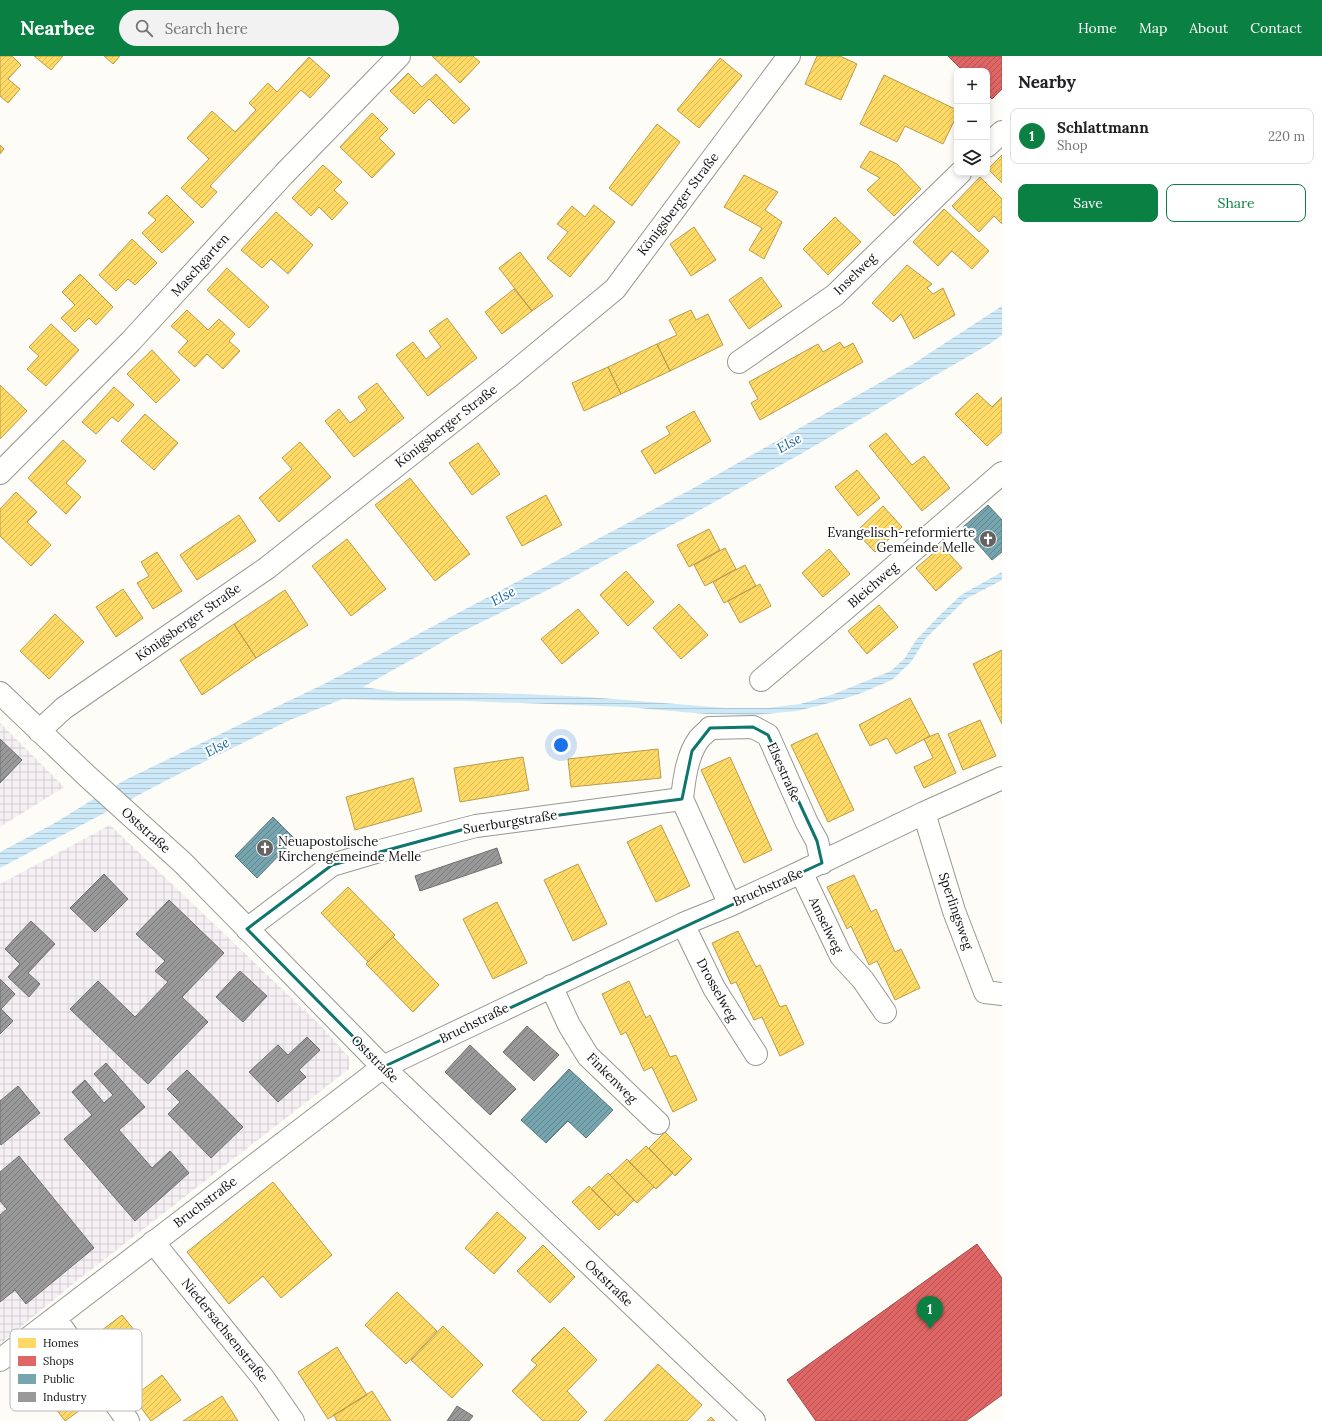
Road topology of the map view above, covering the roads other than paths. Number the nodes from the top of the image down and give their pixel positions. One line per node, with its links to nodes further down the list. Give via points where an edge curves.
1 (399, 56): 7 (street, Maschgarten, via 284,174 131,341)
2 (789, 56): 11 (street, Königsberger Straße, via 615,290 267,568 64,708)
3 (1002, 132): 4 (street)
4 (990, 143)
5 (957, 176): 6 (street, Inselweg, via 835,295)
6 (739, 362)
7 (0, 473)
8 (1002, 473): 9 (street, Bleichweg)
9 (761, 680)
10 (0, 693): 11 (street, Oststraße)
11 (40, 731): 19 (street, Oststraße, via 183,863)
12 (1002, 778): 14 (street, Bruchstraße)
13 (682, 799): 15 (street, Elsestraße, via 692,751 700,738 710,728 753,727 768,735 817,841); 17 (street); 19 (street, Suerburgstraße, via 476,826 332,865)
14 (924, 813): 15 (street, Bruchstraße); 21 (street, Sperlingsweg, via 954,911 985,992)
15 (822, 863): 16 (street, Bruchstraße)
16 (801, 872): 17 (street, Bruchstraße); 22 (street, Amselweg, via 841,956 863,980)
17 (730, 905): 18 (street, Bruchstraße)
18 (683, 924): 20 (street, Bruchstraße); 23 (street, Drosselweg, via 714,988)
19 (247, 929): 24 (street, Oststraße)
20 (551, 986): 24 (street, Bruchstraße); 25 (street, Finkenweg, via 569,1025 588,1056)
21 (1002, 994)
22 (885, 1012)
23 (756, 1054)
24 (383, 1066): 26 (street, Bruchstraße); 35 (street, Oststraße)
25 (658, 1123)
26 (154, 1242): 27 (street, Bruchstraße); 34 (street, Niedersachsenstraße, via 264,1379)
27 (55, 1318): 28 (street, Bruchstraße); 29 (street)
28 (41, 1329)
29 (63, 1329)
30 (10, 1352): 31 (street, Bruchstraße)
31 (0, 1360)
32 (121, 1411): 33 (street)
33 (128, 1421)
34 (293, 1421)
35 (754, 1421)

